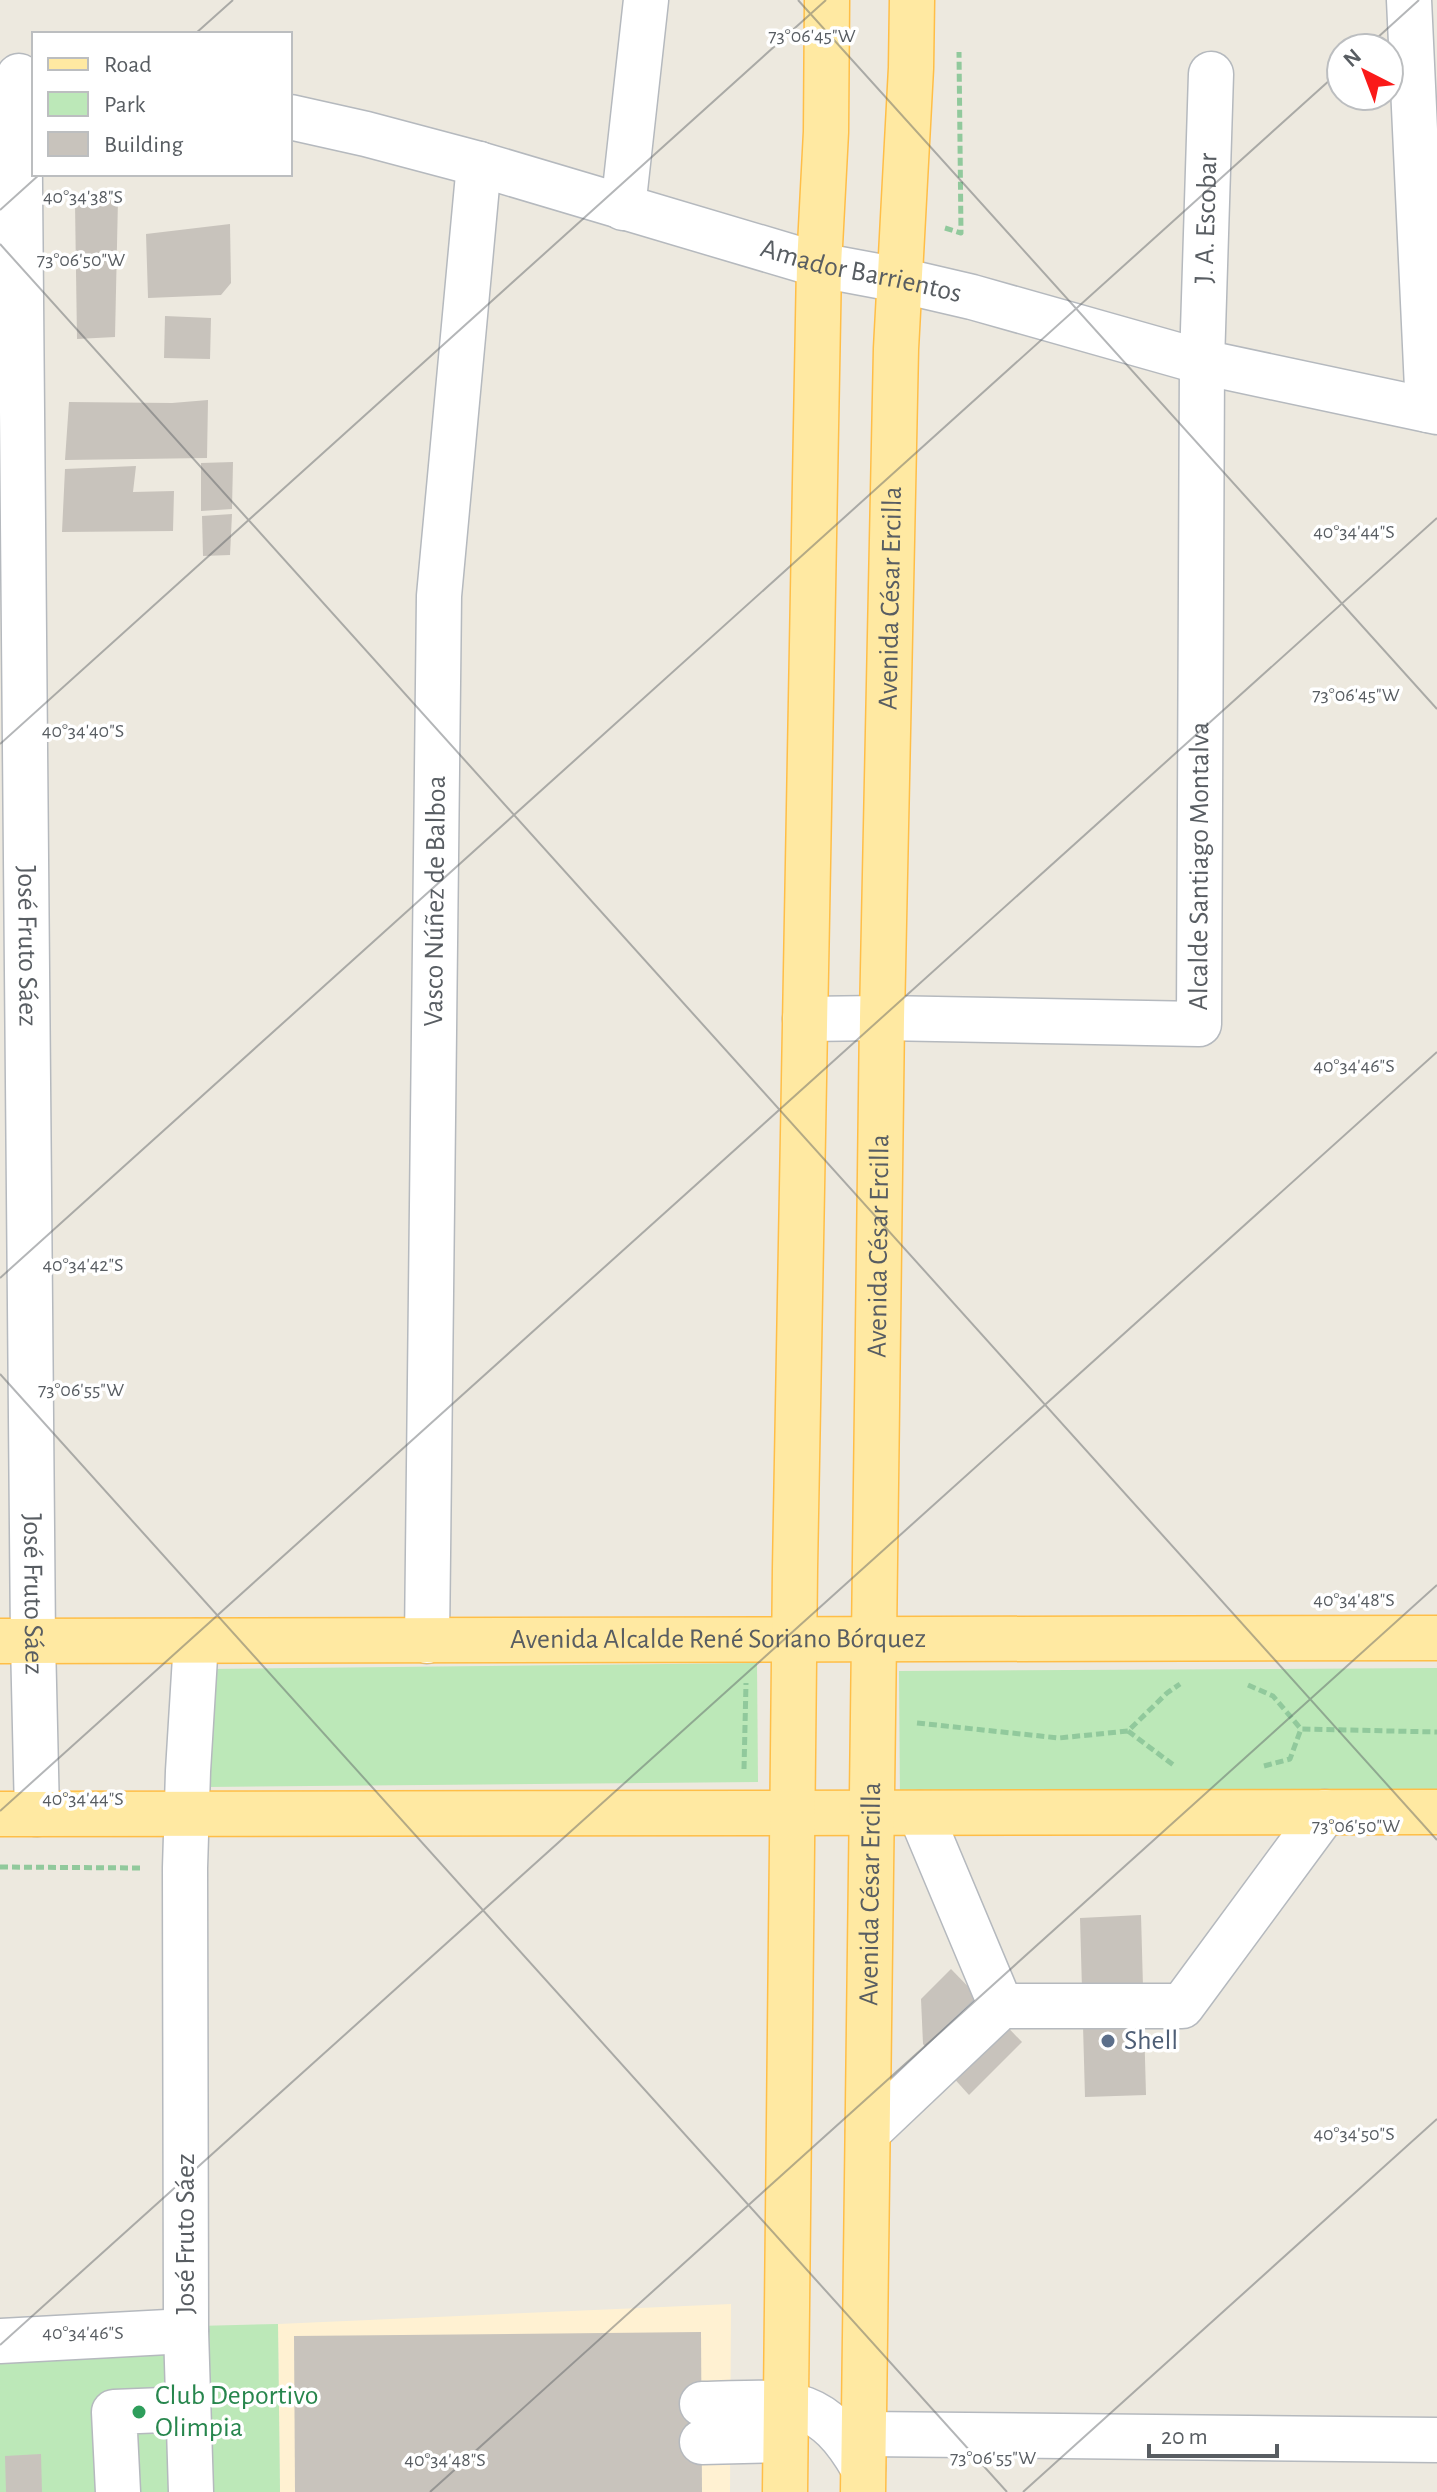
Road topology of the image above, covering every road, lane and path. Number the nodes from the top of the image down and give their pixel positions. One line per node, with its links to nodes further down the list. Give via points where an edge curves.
1 (646, 0): 9 (street)
2 (827, 0): 10 (main road)
3 (912, 0): 11 (main road, Avenida César Ercilla)
4 (1409, 0): 13 (street)
5 (1211, 74): 12 (street, J. A. Escobar)
6 (18, 76): 19 (street, José Fruto Sáez)
7 (292, 117): 8 (street, Amador Barrientos)
8 (479, 164): 9 (street, Amador Barrientos); 21 (street, Vasco Núñez de Balboa, via 439,596)
9 (623, 208): 10 (street, Amador Barrientos)
10 (819, 265): 11 (street, Amador Barrientos); 15 (main road)
11 (899, 280): 12 (street, Amador Barrientos); 14 (main road, Avenida César Ercilla)
12 (1202, 362): 13 (street, Amador Barrientos); 14 (street, Alcalde Santiago Montalva, via 1199,1024)
13 (1432, 411)
14 (882, 1018): 15 (street, Alcalde Santiago Montalva); 18 (main road, Avenida César Ercilla)
15 (805, 1019): 17 (main road)
16 (1437, 1638): 18 (main road, Avenida Alcalde René Soriano Bórquez)
17 (795, 1640): 18 (main road, Avenida Alcalde René Soriano Bórquez); 21 (main road, Avenida Alcalde René Soriano Bórquez); 32 (main road)
18 (874, 1640): 24 (main road, Avenida César Ercilla)
19 (17, 1641): 20 (main road, Avenida Alcalde René Soriano Bórquez); 35 (street, José Fruto Sáez)
20 (196, 1641): 21 (main road, Avenida Alcalde René Soriano Bórquez); 36 (street, José Fruto Sáez)
21 (427, 1641)
22 (1186, 1680): 26 (path)
23 (1240, 1681): 25 (path, via 1273,1696)
24 (873, 1719): 26 (path, via 1059,1738); 33 (main road, Avenida César Ercilla)
25 (1301, 1729): 27 (path); 28 (path, via 1290,1759)
26 (1128, 1731): 29 (path)
27 (1437, 1732)
28 (1263, 1767)
29 (1179, 1768)
30 (1325, 1812): 31 (main road); 34 (main road); 39 (street, via 1182,2006)
31 (1437, 1812)
32 (793, 1813): 33 (main road); 36 (main road); 44 (main road)
33 (871, 1813): 34 (main road); 40 (main road, Avenida César Ercilla)
34 (920, 1813): 39 (street)
35 (18, 1814): 36 (main road)
36 (187, 1814): 38 (street, José Fruto Sáez)
37 (0, 1867): 38 (path)
38 (185, 1868): 41 (street, José Fruto Sáez)
39 (1001, 2006): 40 (street)
40 (868, 2132): 47 (main road, Avenida César Ercilla)
41 (186, 2331): 42 (street); 43 (street, José Fruto Sáez)
42 (0, 2341)
43 (188, 2402): 48 (street, via 114,2412); 49 (street, José Fruto Sáez)
44 (786, 2422): 45 (street); 47 (street, via 813,2411 850,2444); 50 (main road)
45 (702, 2423)
46 (1437, 2440): 47 (street)
47 (863, 2465)
48 (118, 2492)
49 (191, 2492)
50 (785, 2492)

